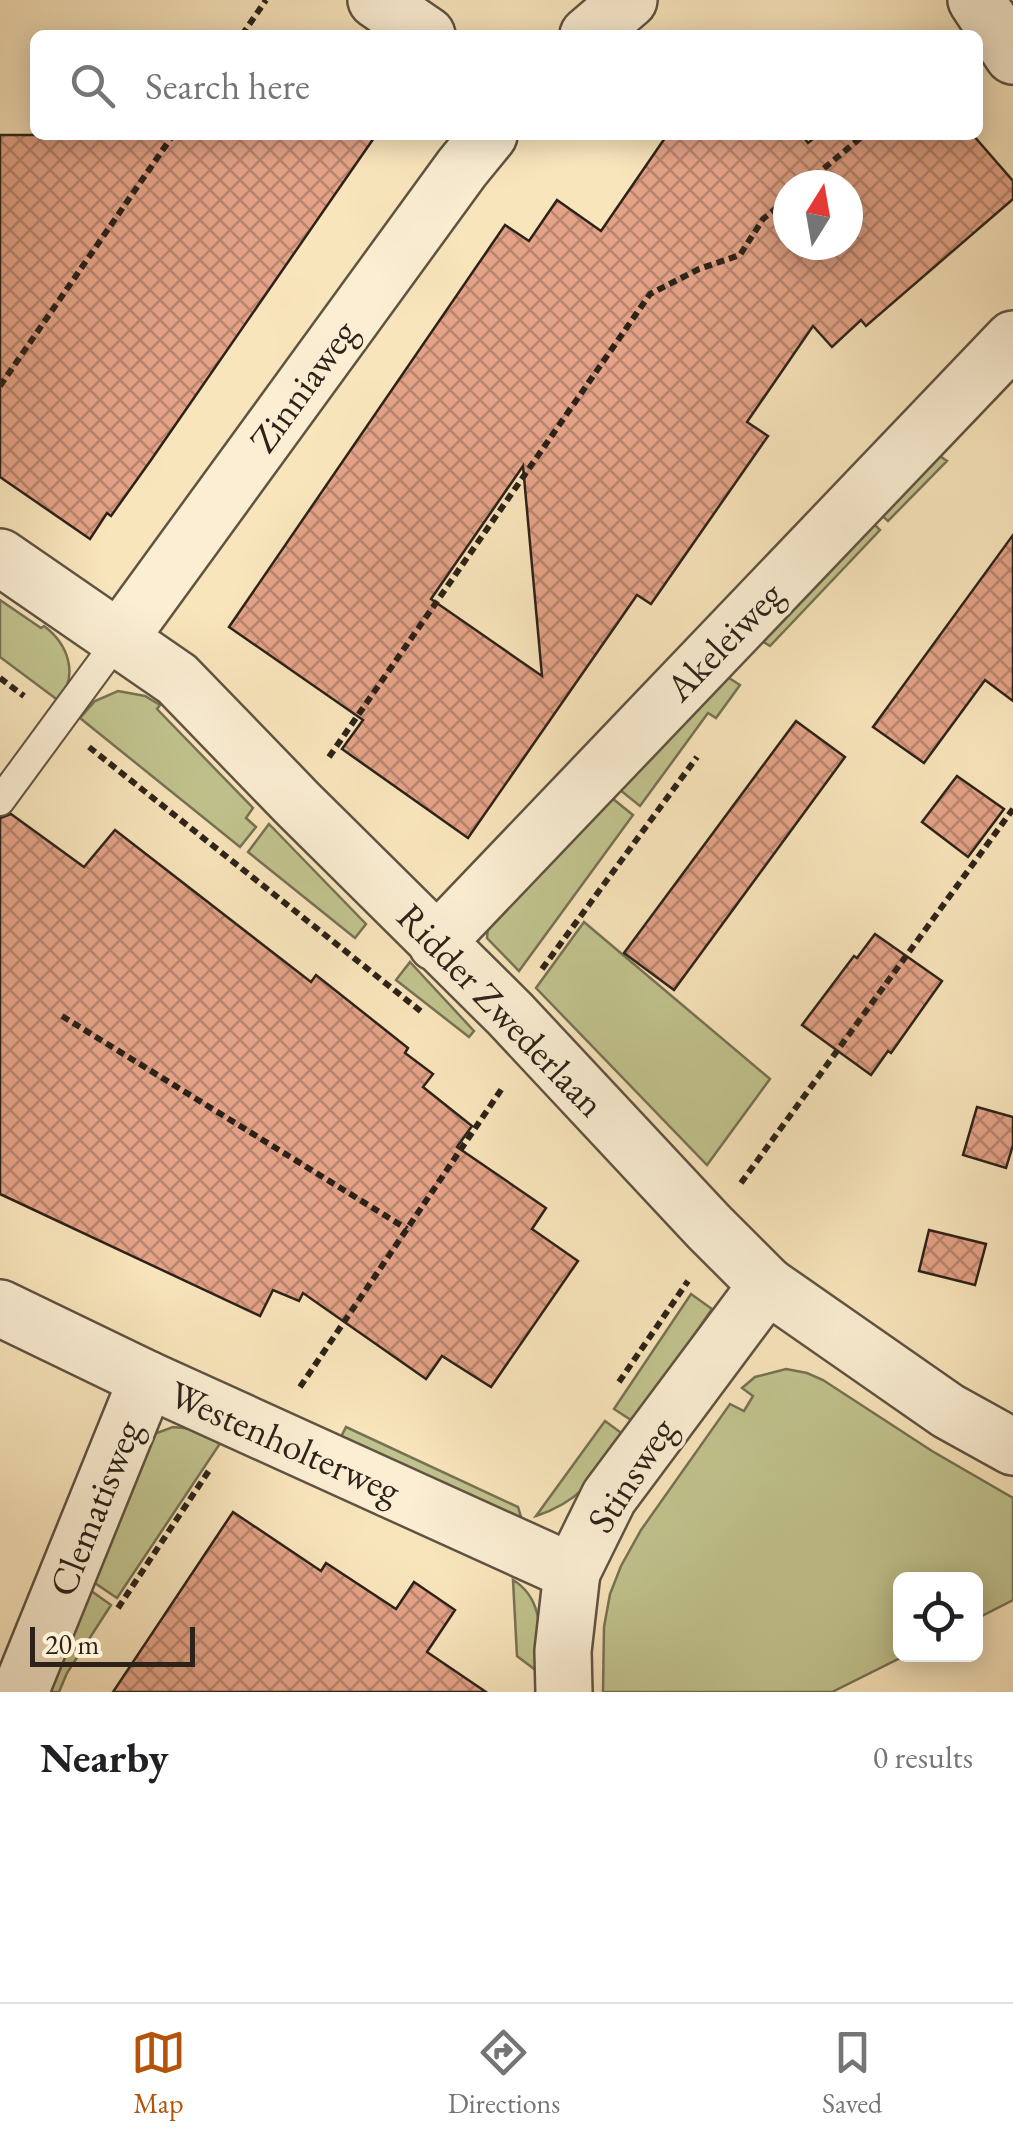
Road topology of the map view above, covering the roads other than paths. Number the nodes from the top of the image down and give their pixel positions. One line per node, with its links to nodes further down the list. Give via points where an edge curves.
1 (376, 0): 3 (street)
2 (630, 0): 4 (street)
3 (420, 30)
4 (594, 30)
5 (485, 140): 8 (street, Zinniaweg)
6 (1013, 339): 10 (street, Akeleiweg)
7 (0, 557): 8 (street, Ridder Zwederlaan)
8 (118, 639): 9 (lane); 10 (street, Ridder Zwederlaan, via 177,679)
9 (0, 801)
10 (436, 943): 11 (street, Ridder Zwederlaan)
11 (768, 1285): 14 (street, Ridder Zwederlaan, via 948,1411); 15 (street, Stinsweg, via 609,1497)
12 (0, 1308): 13 (street, Westenholterweg)
13 (147, 1379): 15 (street, Westenholterweg); 16 (street, Clematisweg)
14 (1013, 1447)
15 (572, 1572): 17 (street, Stinsweg)
16 (20, 1692)
17 (564, 1692)

